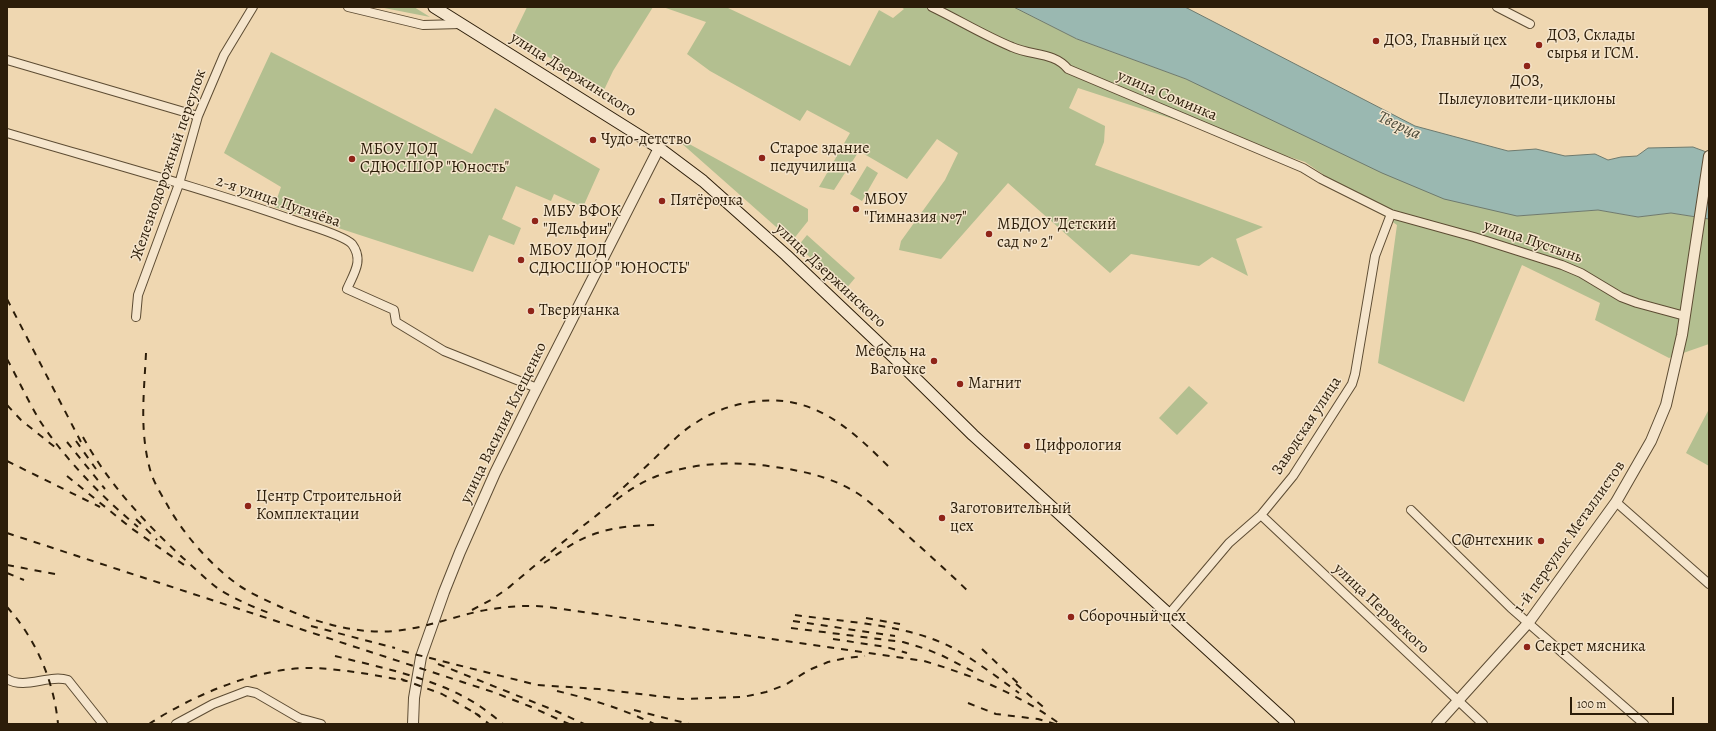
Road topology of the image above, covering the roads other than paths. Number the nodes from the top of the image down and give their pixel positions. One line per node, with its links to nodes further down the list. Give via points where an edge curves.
1 (253, 7): 9 (street, Железнодорожный переулок, via 224,55)
2 (348, 7): 6 (street, via 422,25)
3 (434, 7): 6 (main road, улица Дзержинского)
4 (932, 7): 14 (street, улица Соминка, via 1014,48 1050,56 1063,63 1068,70 1303,168)
5 (1497, 7): 7 (street)
6 (461, 24): 11 (main road, улица Дзержинского)
7 (1530, 24)
8 (7, 60): 9 (street)
9 (198, 116): 13 (street, Железнодорожный переулок)
10 (7, 133): 13 (street, 2-я улица Пугачёва)
11 (659, 148): 17 (street, улица Василия Клещенко); 22 (main road, улица Дзержинского, via 703,181 786,255 973,435)
12 (1709, 156): 15 (street, 1-й переулок Металлистов)
13 (179, 184): 16 (street, Железнодорожный переулок, via 138,295); 17 (street, 2-я улица Пугачёва, via 272,212 351,243 358,255 357,268 347,289 394,310 396,322 444,351)
14 (1391, 214): 15 (street, улица Пустынь, via 1562,265 1581,273 1621,297); 20 (street, Заводская улица, via 1375,256 1352,384 1293,476)
15 (1685, 316): 18 (street, 1-й переулок Металлистов, via 1670,388 1659,424)
16 (136, 317)
17 (537, 388): 29 (street, улица Василия Клещенко, via 495,473 444,592 420,660)
18 (1616, 502): 21 (street); 23 (street, 1-й переулок Металлистов)
19 (1411, 510): 23 (street, via 1511,608)
20 (1261, 515): 22 (street, Заводская улица, via 1229,543); 25 (street, улица Перовского)
21 (1709, 584)
22 (1169, 614): 30 (main road, улица Дзержинского)
23 (1529, 622): 25 (street, 1-й переулок Металлистов); 33 (street)
24 (7, 679): 26 (street, via 26,682 61,678 68,680)
25 (1458, 701): 31 (street, 1-й переулок Металлистов); 32 (street, улица Перовского)
26 (103, 724)
27 (176, 724): 28 (street, via 213,704 247,691 256,693 299,718)
28 (321, 724)
29 (413, 724)
30 (1289, 724)
31 (1437, 724)
32 (1483, 724)
33 (1644, 724)

